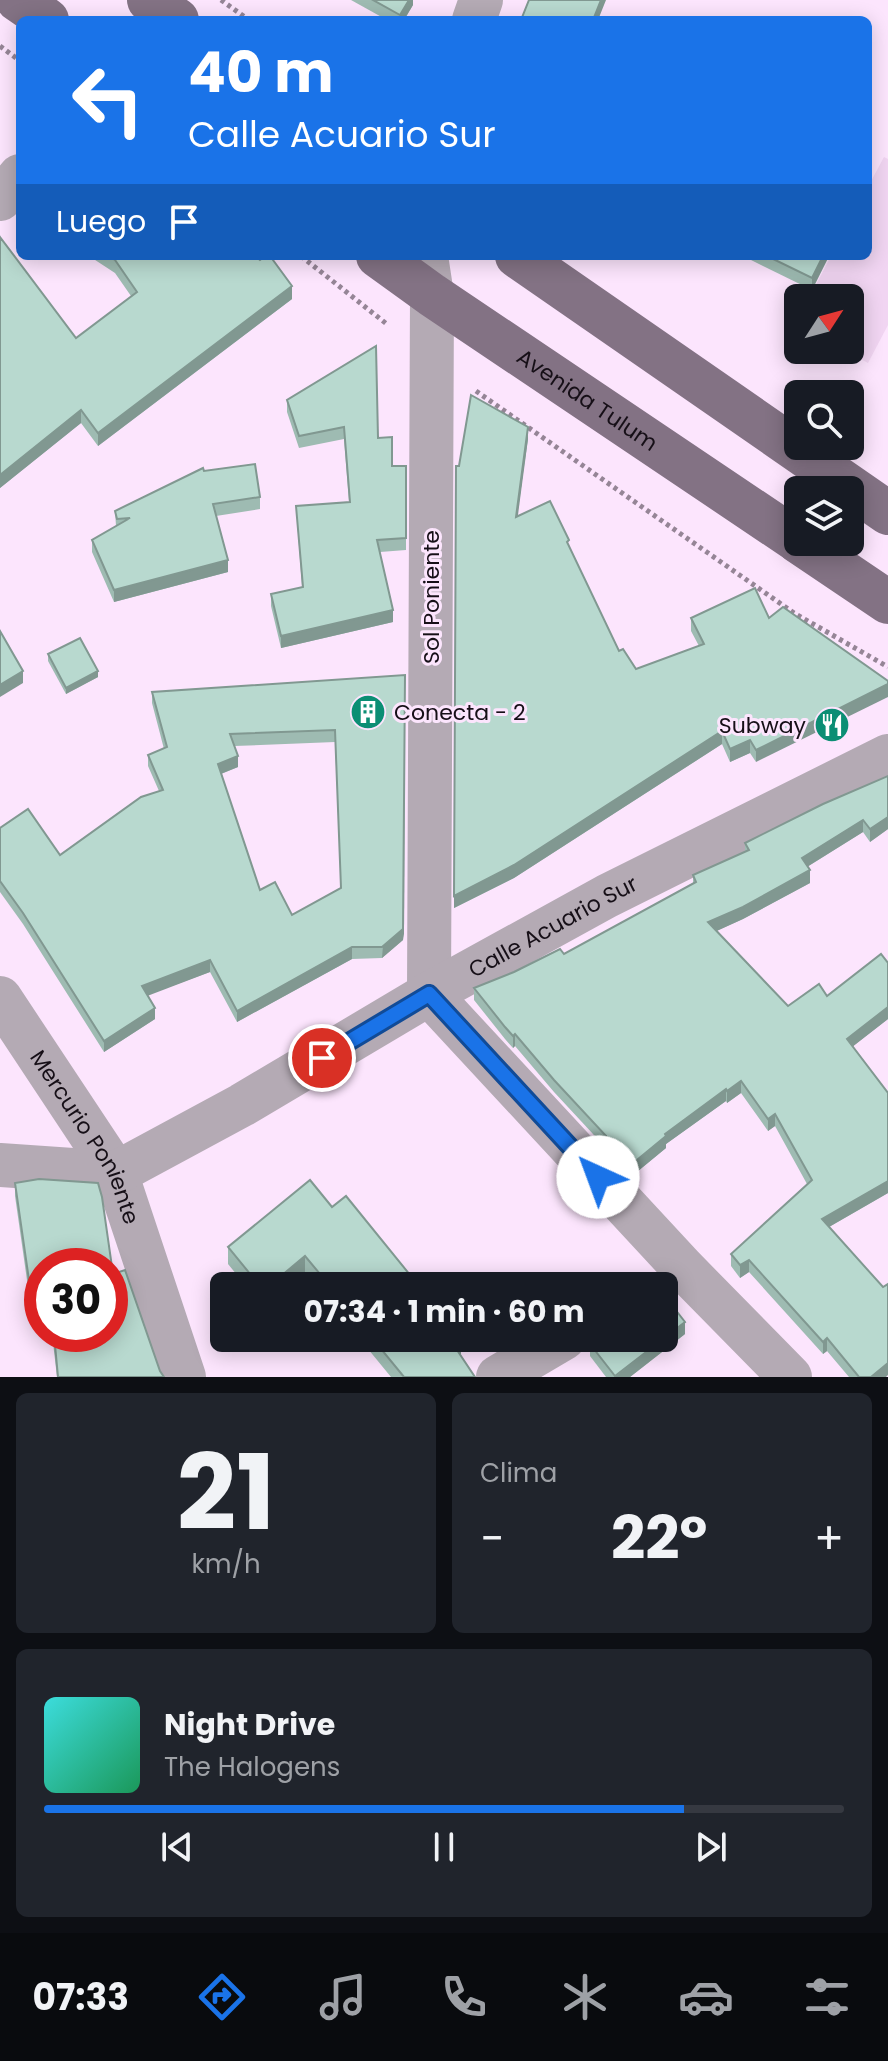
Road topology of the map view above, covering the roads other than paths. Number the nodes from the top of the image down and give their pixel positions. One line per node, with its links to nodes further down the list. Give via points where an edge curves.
1 (18, 0): 3 (main road)
2 (149, 0): 4 (main road)
3 (41, 16)
4 (171, 16)
5 (16, 181): 6 (street)
6 (0, 199)
7 (388, 260): 9 (main road, Avenida Tulum)
8 (523, 260): 10 (main road)
9 (429, 276): 11 (main road, Avenida Tulum); 15 (street, Sol Poniente)
10 (888, 513)
11 (784, 531)
12 (820, 556): 13 (main road, Avenida Tulum)
13 (888, 602)
14 (888, 756): 15 (street, Calle Acuario Sur, via 607,896)
15 (429, 994): 18 (street, Calle Acuario Sur); 19 (street)
16 (0, 998): 18 (street, Mercurio Poniente)
17 (0, 1165): 18 (street)
18 (116, 1173): 22 (street, Mercurio Poniente)
19 (664, 1272)
20 (678, 1285): 24 (street)
21 (540, 1352): 23 (street)
22 (184, 1377)
23 (498, 1377)
24 (790, 1377)

